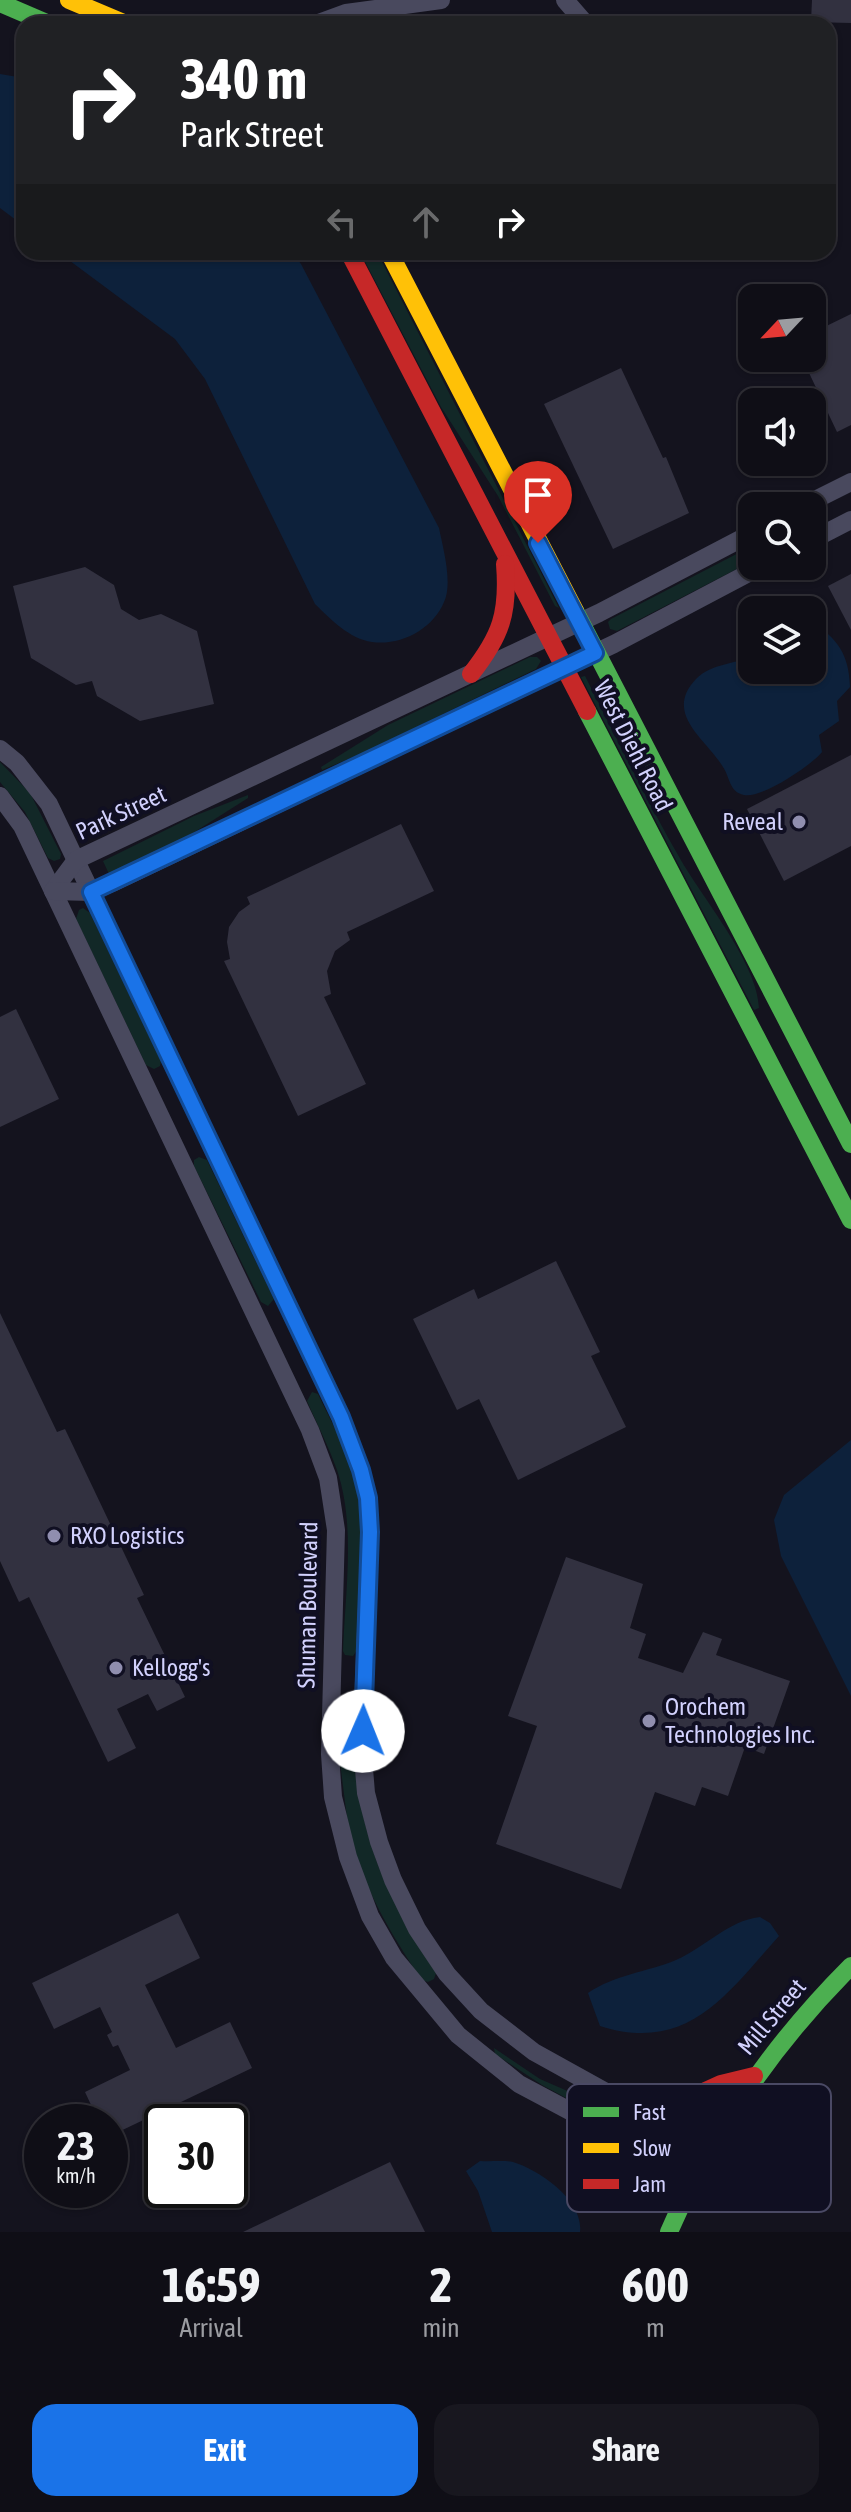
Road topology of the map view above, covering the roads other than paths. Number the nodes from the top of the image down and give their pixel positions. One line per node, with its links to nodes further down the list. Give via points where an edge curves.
1 (69, 0): 7 (street)
2 (441, 0): 5 (street)
3 (565, 0): 9 (street)
4 (0, 3): 6 (street)
5 (364, 5): 8 (street)
6 (30, 16)
7 (107, 16)
8 (338, 16)
9 (579, 16)
10 (353, 260): 17 (street, West Diehl Road)
11 (393, 260): 19 (street, West Diehl Road)
12 (851, 482): 13 (street)
13 (826, 494)
14 (851, 520): 15 (street)
15 (826, 533)
16 (738, 540): 19 (street, Park Street)
17 (503, 548): 20 (street, West Diehl Road); 23 (street, via 508,589 504,622 494,646)
18 (738, 579): 21 (street)
19 (579, 622): 20 (street, Park Street); 21 (street, West Diehl Road)
20 (549, 636): 22 (street, West Diehl Road); 23 (street, Park Street)
21 (595, 653): 22 (street); 29 (street, West Diehl Road)
22 (564, 666): 28 (street); 30 (street, West Diehl Road)
23 (471, 674): 26 (street, Park Street)
24 (0, 749): 26 (street, via 49,804)
25 (0, 796): 27 (street, Shuman Boulevard, via 22,826)
26 (76, 860): 27 (street, Park Street); 28 (street)
27 (53, 891): 28 (street); 36 (street, Shuman Boulevard, via 310,1430 328,1478 336,1530 333,1797 370,1916 394,1958 458,2035 519,2084)
28 (91, 892): 33 (street, via 341,1417 361,1470 370,1532 363,1757 366,1793 393,1880 447,1974 481,2011 534,2052)
29 (851, 1144)
30 (851, 1220)
31 (851, 1966): 32 (street, Mill Street, via 811,2005)
32 (754, 2076): 34 (street); 35 (street, Mill Street)
33 (591, 2084)
34 (721, 2084)
35 (749, 2084)
36 (567, 2110)
37 (678, 2212): 38 (street, Mill Street)
38 (669, 2232)

